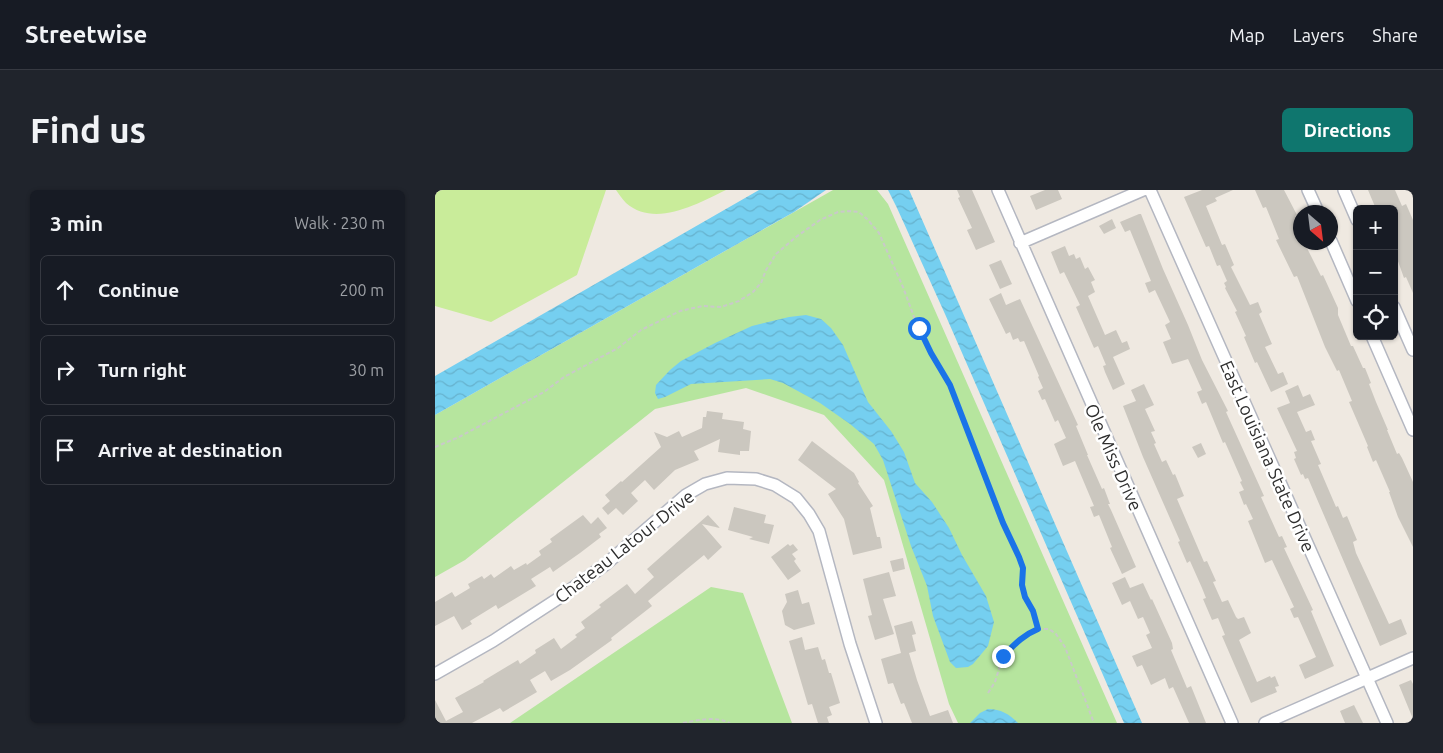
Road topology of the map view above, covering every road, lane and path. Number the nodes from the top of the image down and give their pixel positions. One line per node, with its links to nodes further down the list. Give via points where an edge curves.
1 (998, 190): 8 (street, Ole Miss Drive)
2 (1143, 190): 8 (street)
3 (1150, 190): 19 (street, East Louisiana State Drive)
4 (1308, 190): 6 (street)
5 (1344, 190): 7 (street)
6 (1315, 205)
7 (1353, 211)
8 (1020, 243): 25 (street, Ole Miss Drive)
9 (1335, 250): 10 (street)
10 (1354, 295)
11 (1398, 315): 13 (street)
12 (1374, 340): 14 (street)
13 (1413, 350)
14 (1413, 430)
15 (435, 447): 16 (path, via 544,392 618,348 641,330 680,311 703,306 721,307 739,301 753,292 776,254 797,237 820,220 838,212 859,212 879,233 919,328 950,385 1023,568 1023,591)
16 (1038, 629): 20 (path, via 1028,633 1003,656); 24 (path, via 1049,629 1065,647)
17 (1413, 658): 19 (street)
18 (435, 674): 23 (street, Chateau Latour Drive, via 559,598 705,484 727,478 756,479 775,485 796,498 819,531)
19 (1367, 678): 26 (street); 27 (street, East Louisiana State Drive)
20 (988, 693)
21 (683, 723): 22 (path, via 700,719)
22 (730, 723)
23 (875, 723)
24 (1094, 723)
25 (1232, 723)
26 (1265, 723)
27 (1387, 723)

